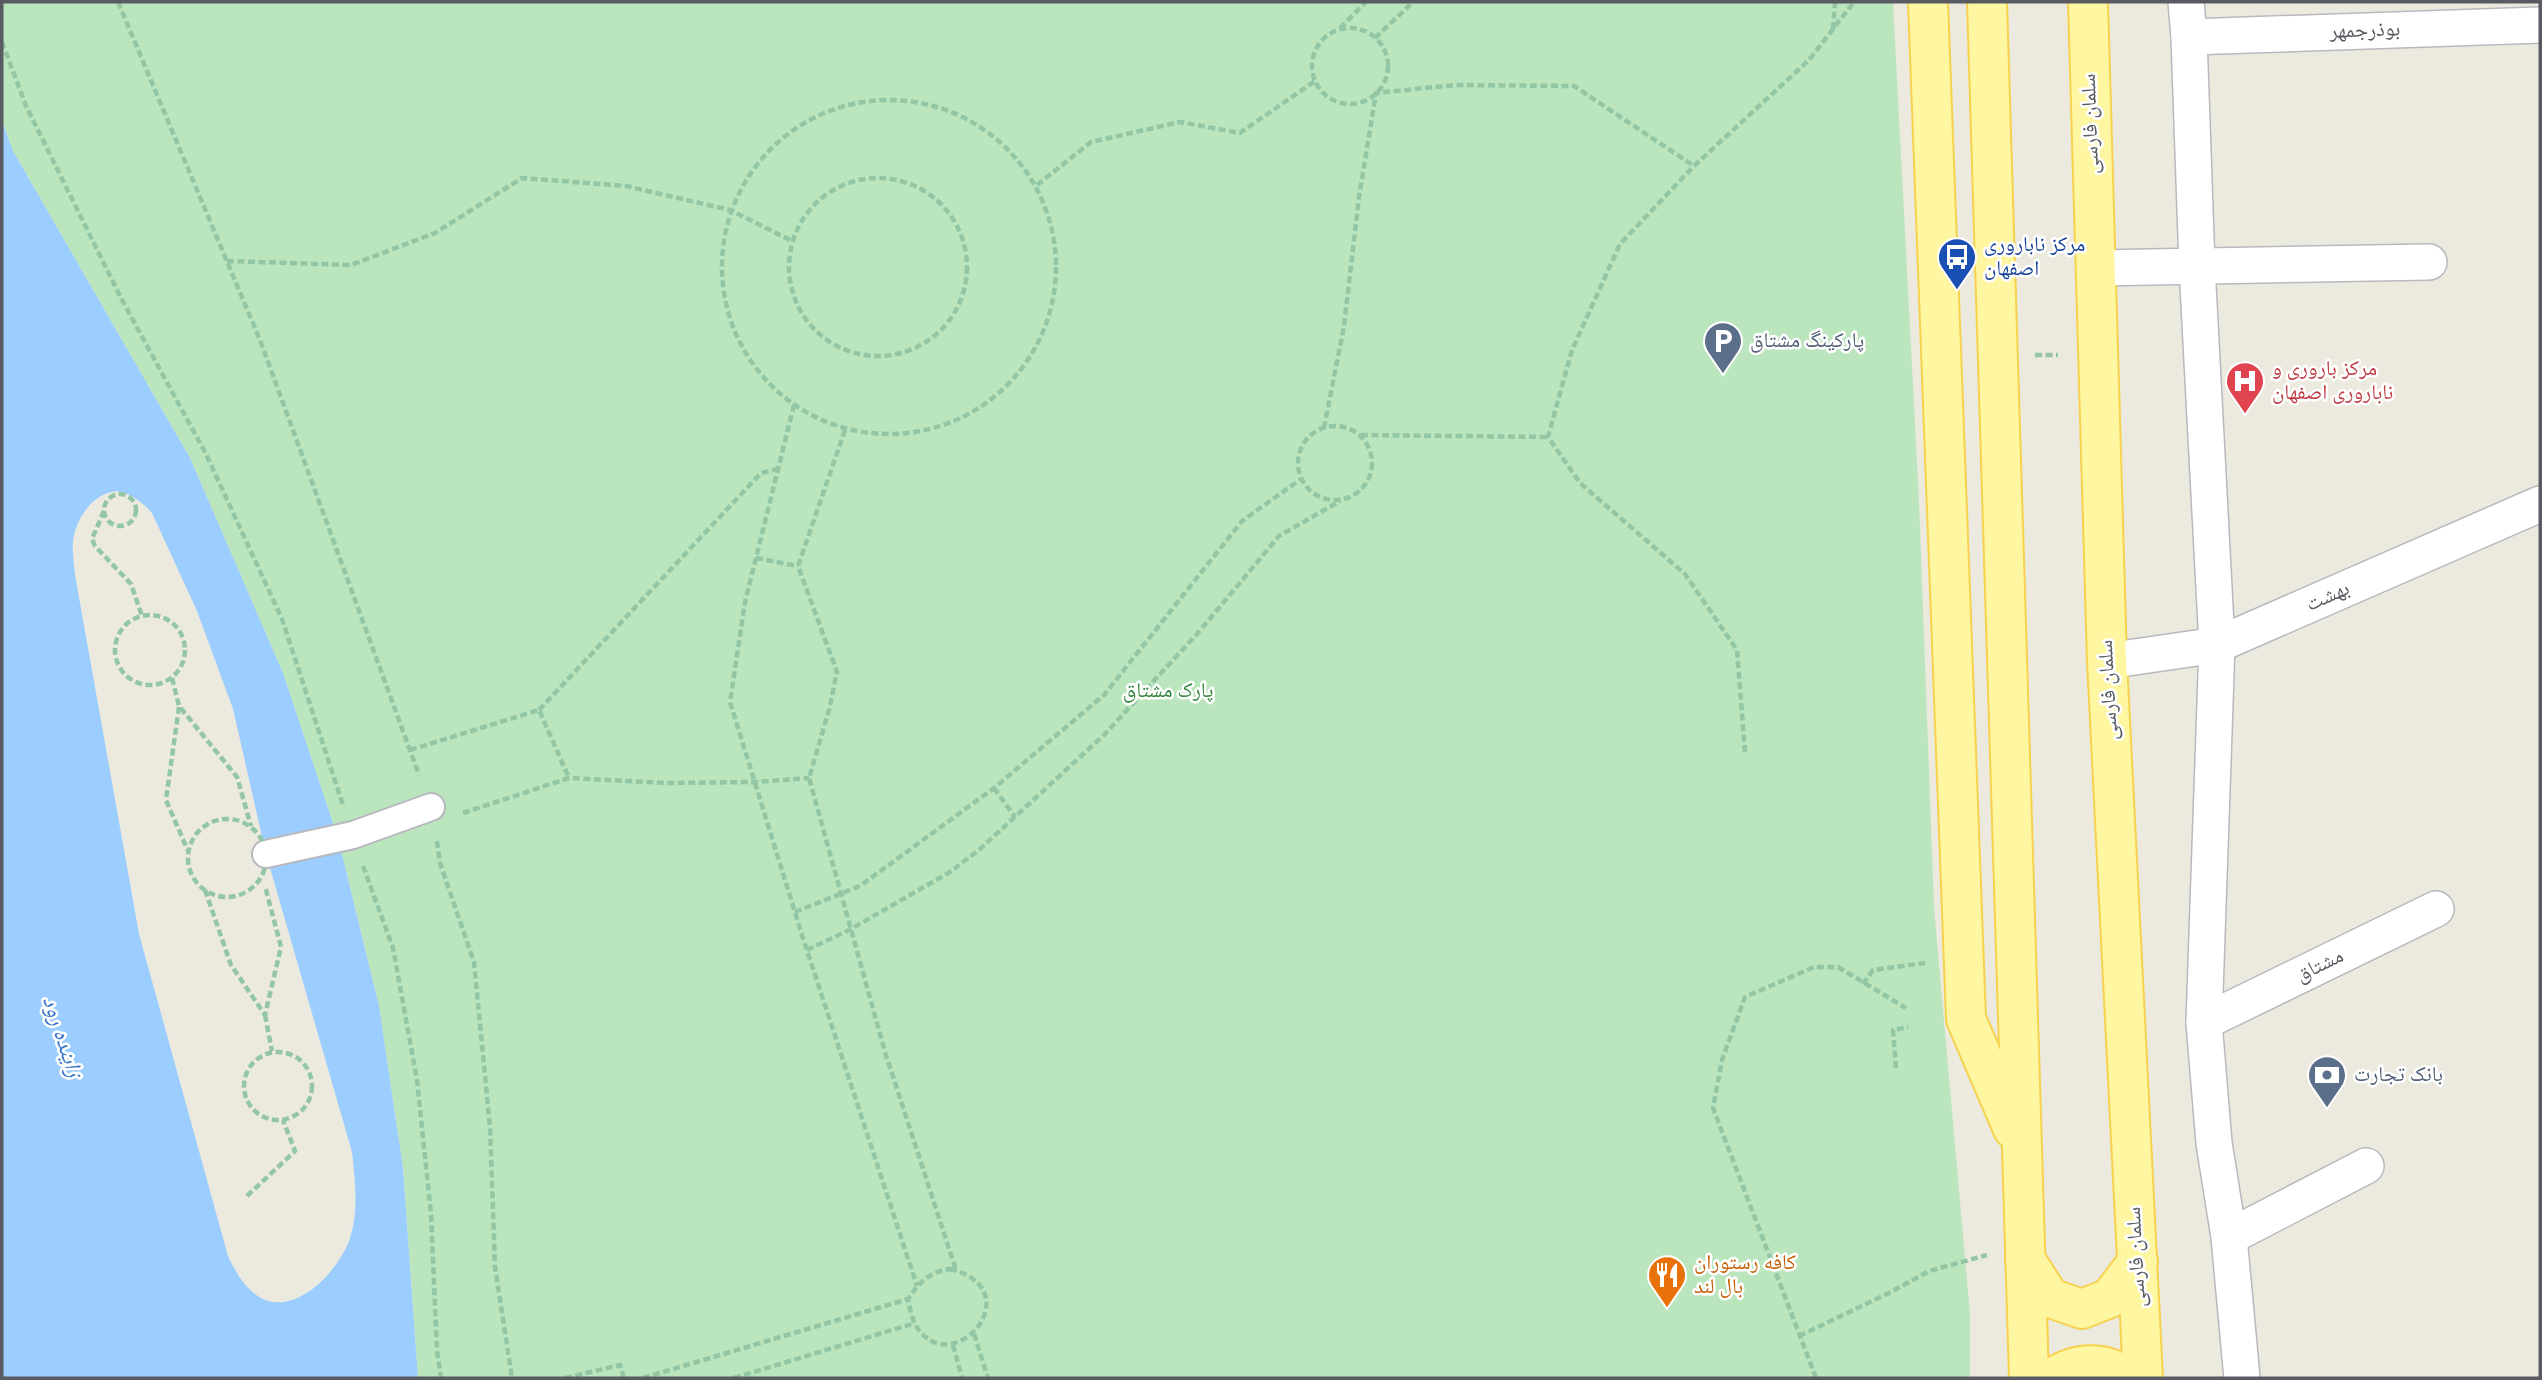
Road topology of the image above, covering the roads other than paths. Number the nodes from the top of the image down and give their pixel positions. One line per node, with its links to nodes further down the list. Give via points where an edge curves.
1 (1928, 2): 18 (main road, via 1966,1018)
2 (1987, 2): 18 (main road)
3 (2088, 2): 10 (main road, سلمان فارسی)
4 (2186, 2): 7 (street)
5 (2415, 15): 6 (street, بوذرجمهر); 7 (street, بوذرجمهر)
6 (2540, 25)
7 (2189, 37): 9 (street)
8 (2429, 262): 9 (street)
9 (2197, 266): 10 (street); 12 (street)
10 (2095, 268): 13 (main road, سلمان فارسی)
11 (2540, 504): 12 (street, بهشت)
12 (2217, 645): 13 (street, بهشت); 17 (street)
13 (2107, 661): 22 (main road, سلمان فارسی)
14 (432, 815): 15 (street, via 345,836)
15 (264, 864)
16 (2436, 909): 17 (street, مشتاق)
17 (2204, 1023): 20 (street, via 2214,1143)
18 (2022, 1150): 21 (main road)
19 (2366, 1166): 20 (street)
20 (2229, 1237): 27 (street)
21 (2025, 1251): 22 (main road, via 2050,1298 2082,1309 2110,1298); 23 (main road)
22 (2138, 1261): 26 (main road, سلمان فارسی)
23 (2029, 1378)
24 (2053, 1378): 25 (main road, via 2066,1368 2097,1364)
25 (2127, 1378)
26 (2143, 1378)
27 (2242, 1378)

